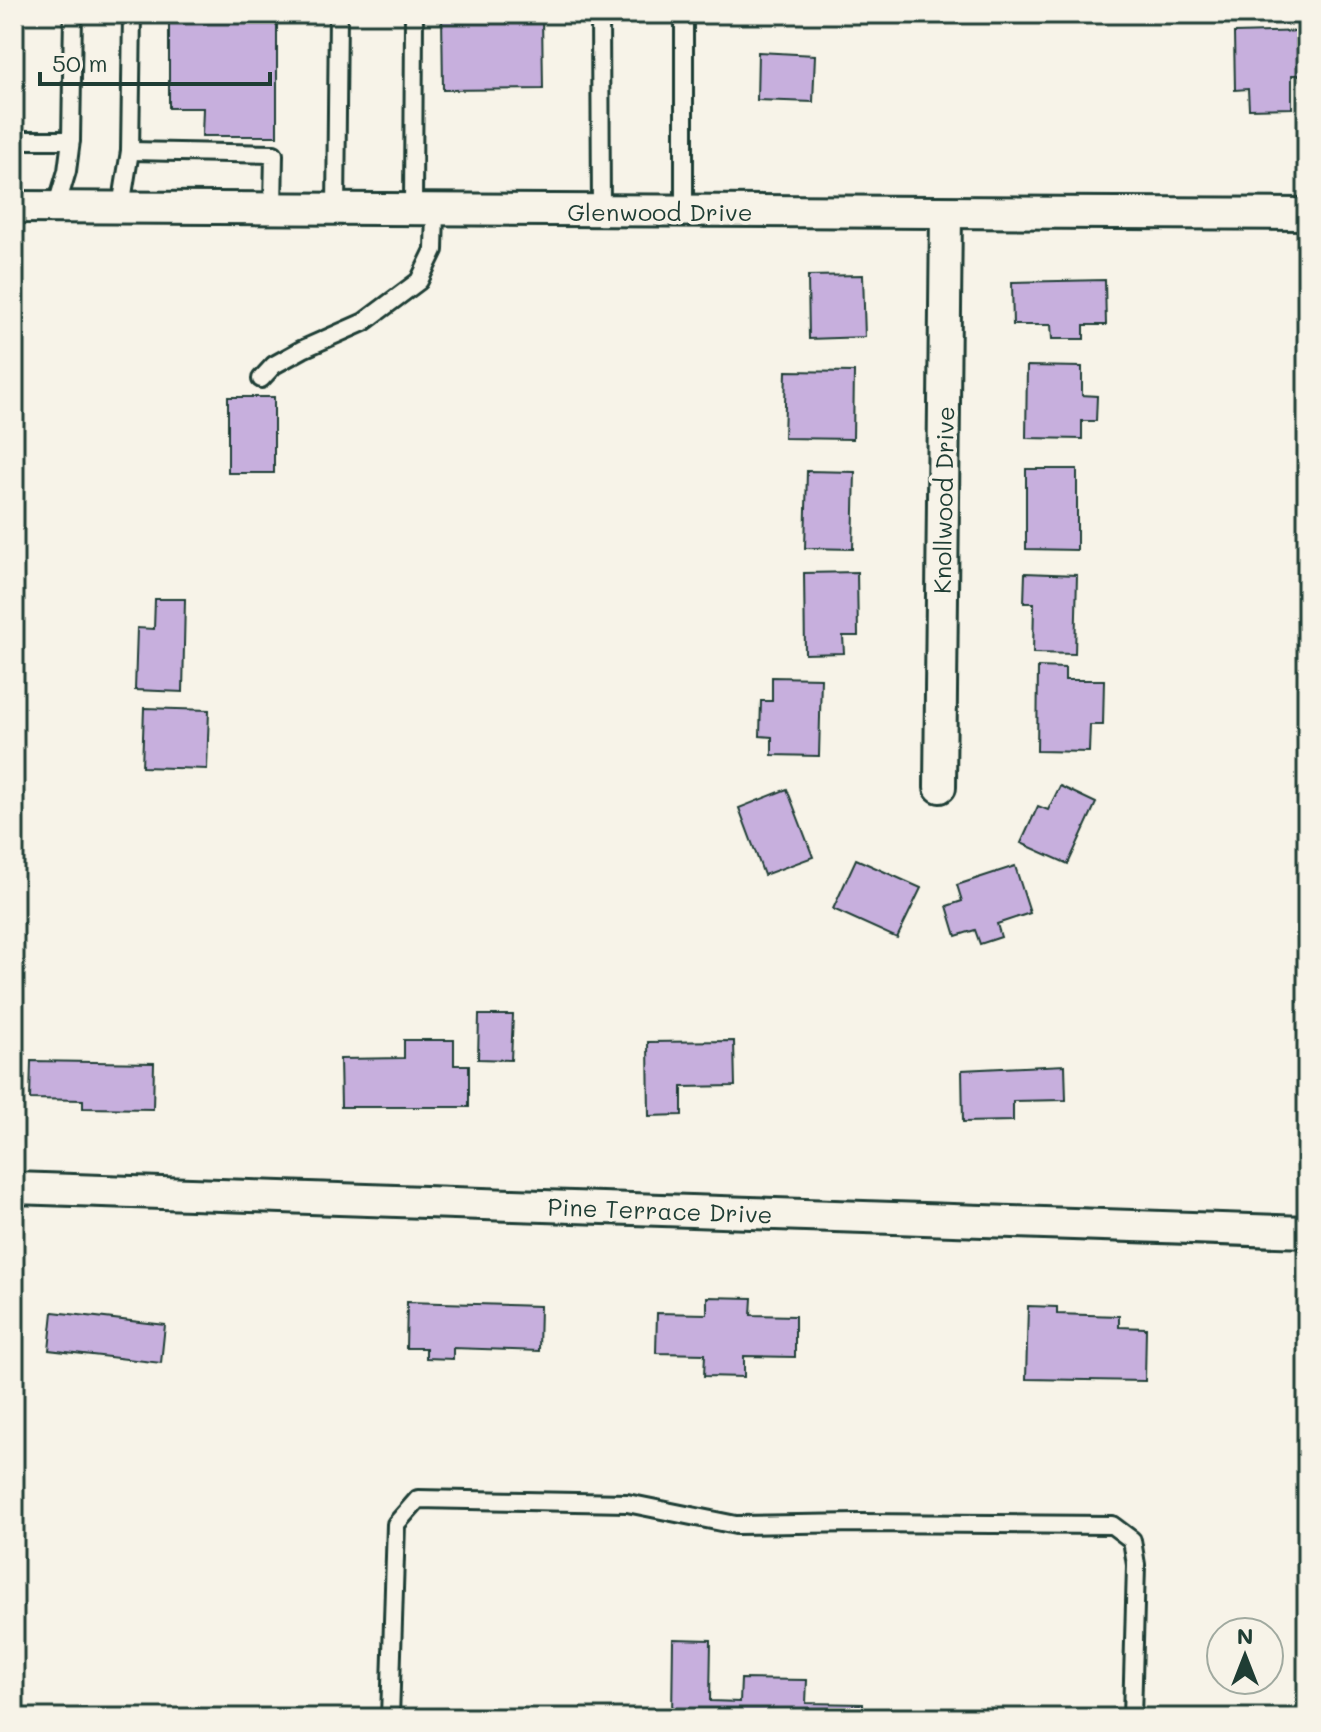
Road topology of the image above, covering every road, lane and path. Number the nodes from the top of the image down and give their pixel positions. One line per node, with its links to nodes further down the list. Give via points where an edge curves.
1 (73, 14): 8 (lane)
2 (132, 14): 9 (lane)
3 (338, 14): 14 (lane)
4 (414, 14): 15 (lane)
5 (600, 14): 16 (lane)
6 (684, 14): 17 (lane)
7 (14, 140): 8 (lane)
8 (71, 140): 13 (lane)
9 (130, 151): 11 (lane); 12 (lane, via 274,154)
10 (14, 207): 13 (street, Glenwood Drive)
11 (121, 207): 12 (street, Glenwood Drive); 13 (street, Glenwood Drive)
12 (273, 207): 14 (street, Glenwood Drive)
13 (56, 208)
14 (336, 208): 15 (street, Glenwood Drive)
15 (424, 209): 16 (street, Glenwood Drive); 20 (lane, via 434,250 419,281 364,322 274,365)
16 (601, 210): 17 (street, Glenwood Drive)
17 (684, 211): 18 (street, Glenwood Drive)
18 (946, 213): 19 (street, Glenwood Drive); 21 (street, Knollwood Drive)
19 (1307, 214)
20 (261, 379)
21 (940, 787)
22 (14, 1188): 23 (street, Pine Terrace Drive)
23 (1307, 1232)
24 (390, 1718): 25 (lane, via 396,1524 418,1499 627,1503 736,1525 1112,1525 1132,1540 1136,1565)
25 (1132, 1718)

